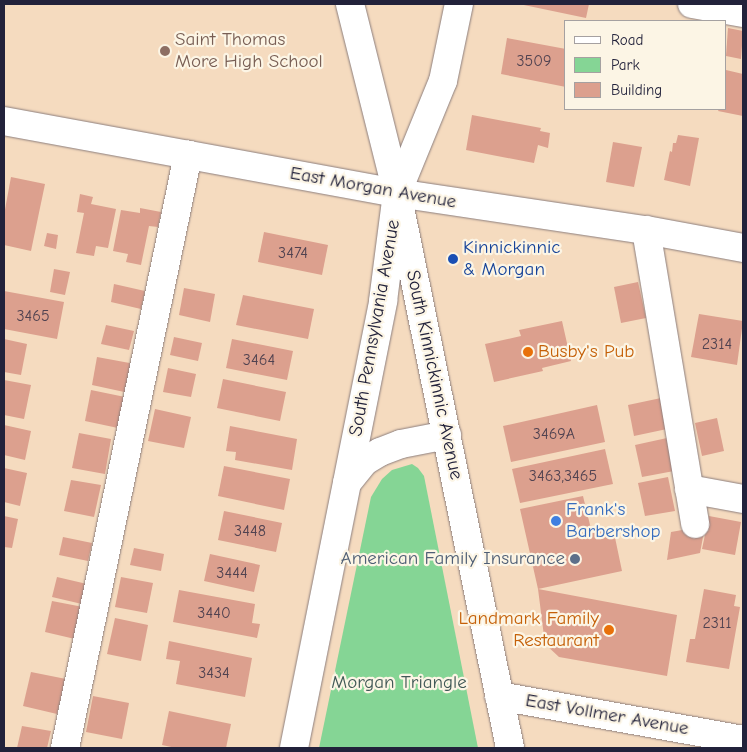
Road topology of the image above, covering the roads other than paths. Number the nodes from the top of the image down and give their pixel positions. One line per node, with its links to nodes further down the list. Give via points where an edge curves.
1 (350, 4): 7 (street, South Kinnickinnic Avenue)
2 (459, 4): 7 (street, South Pennsylvania Avenue, via 443,81)
3 (692, 4): 4 (street)
4 (743, 13)
5 (4, 121): 6 (street, East Morgan Avenue)
6 (188, 155): 7 (street, East Morgan Avenue); 17 (street)
7 (397, 194): 8 (street, East Morgan Avenue); 10 (street, South Kinnickinnic Avenue); 11 (street, South Pennsylvania Avenue, via 382,301)
8 (646, 230): 9 (street, East Morgan Avenue); 12 (street)
9 (743, 248)
10 (447, 435): 11 (street, South Pennsylvania Avenue, via 401,444 380,452 365,461); 15 (street, South Kinnickinnic Avenue)
11 (347, 482): 18 (street, South Pennsylvania Avenue)
12 (689, 489): 13 (street); 14 (street)
13 (743, 499)
14 (695, 524)
15 (499, 696): 16 (street, East Vollmer Avenue); 19 (street, South Kinnickinnic Avenue)
16 (743, 741)
17 (65, 748)
18 (294, 748)
19 (510, 748)

